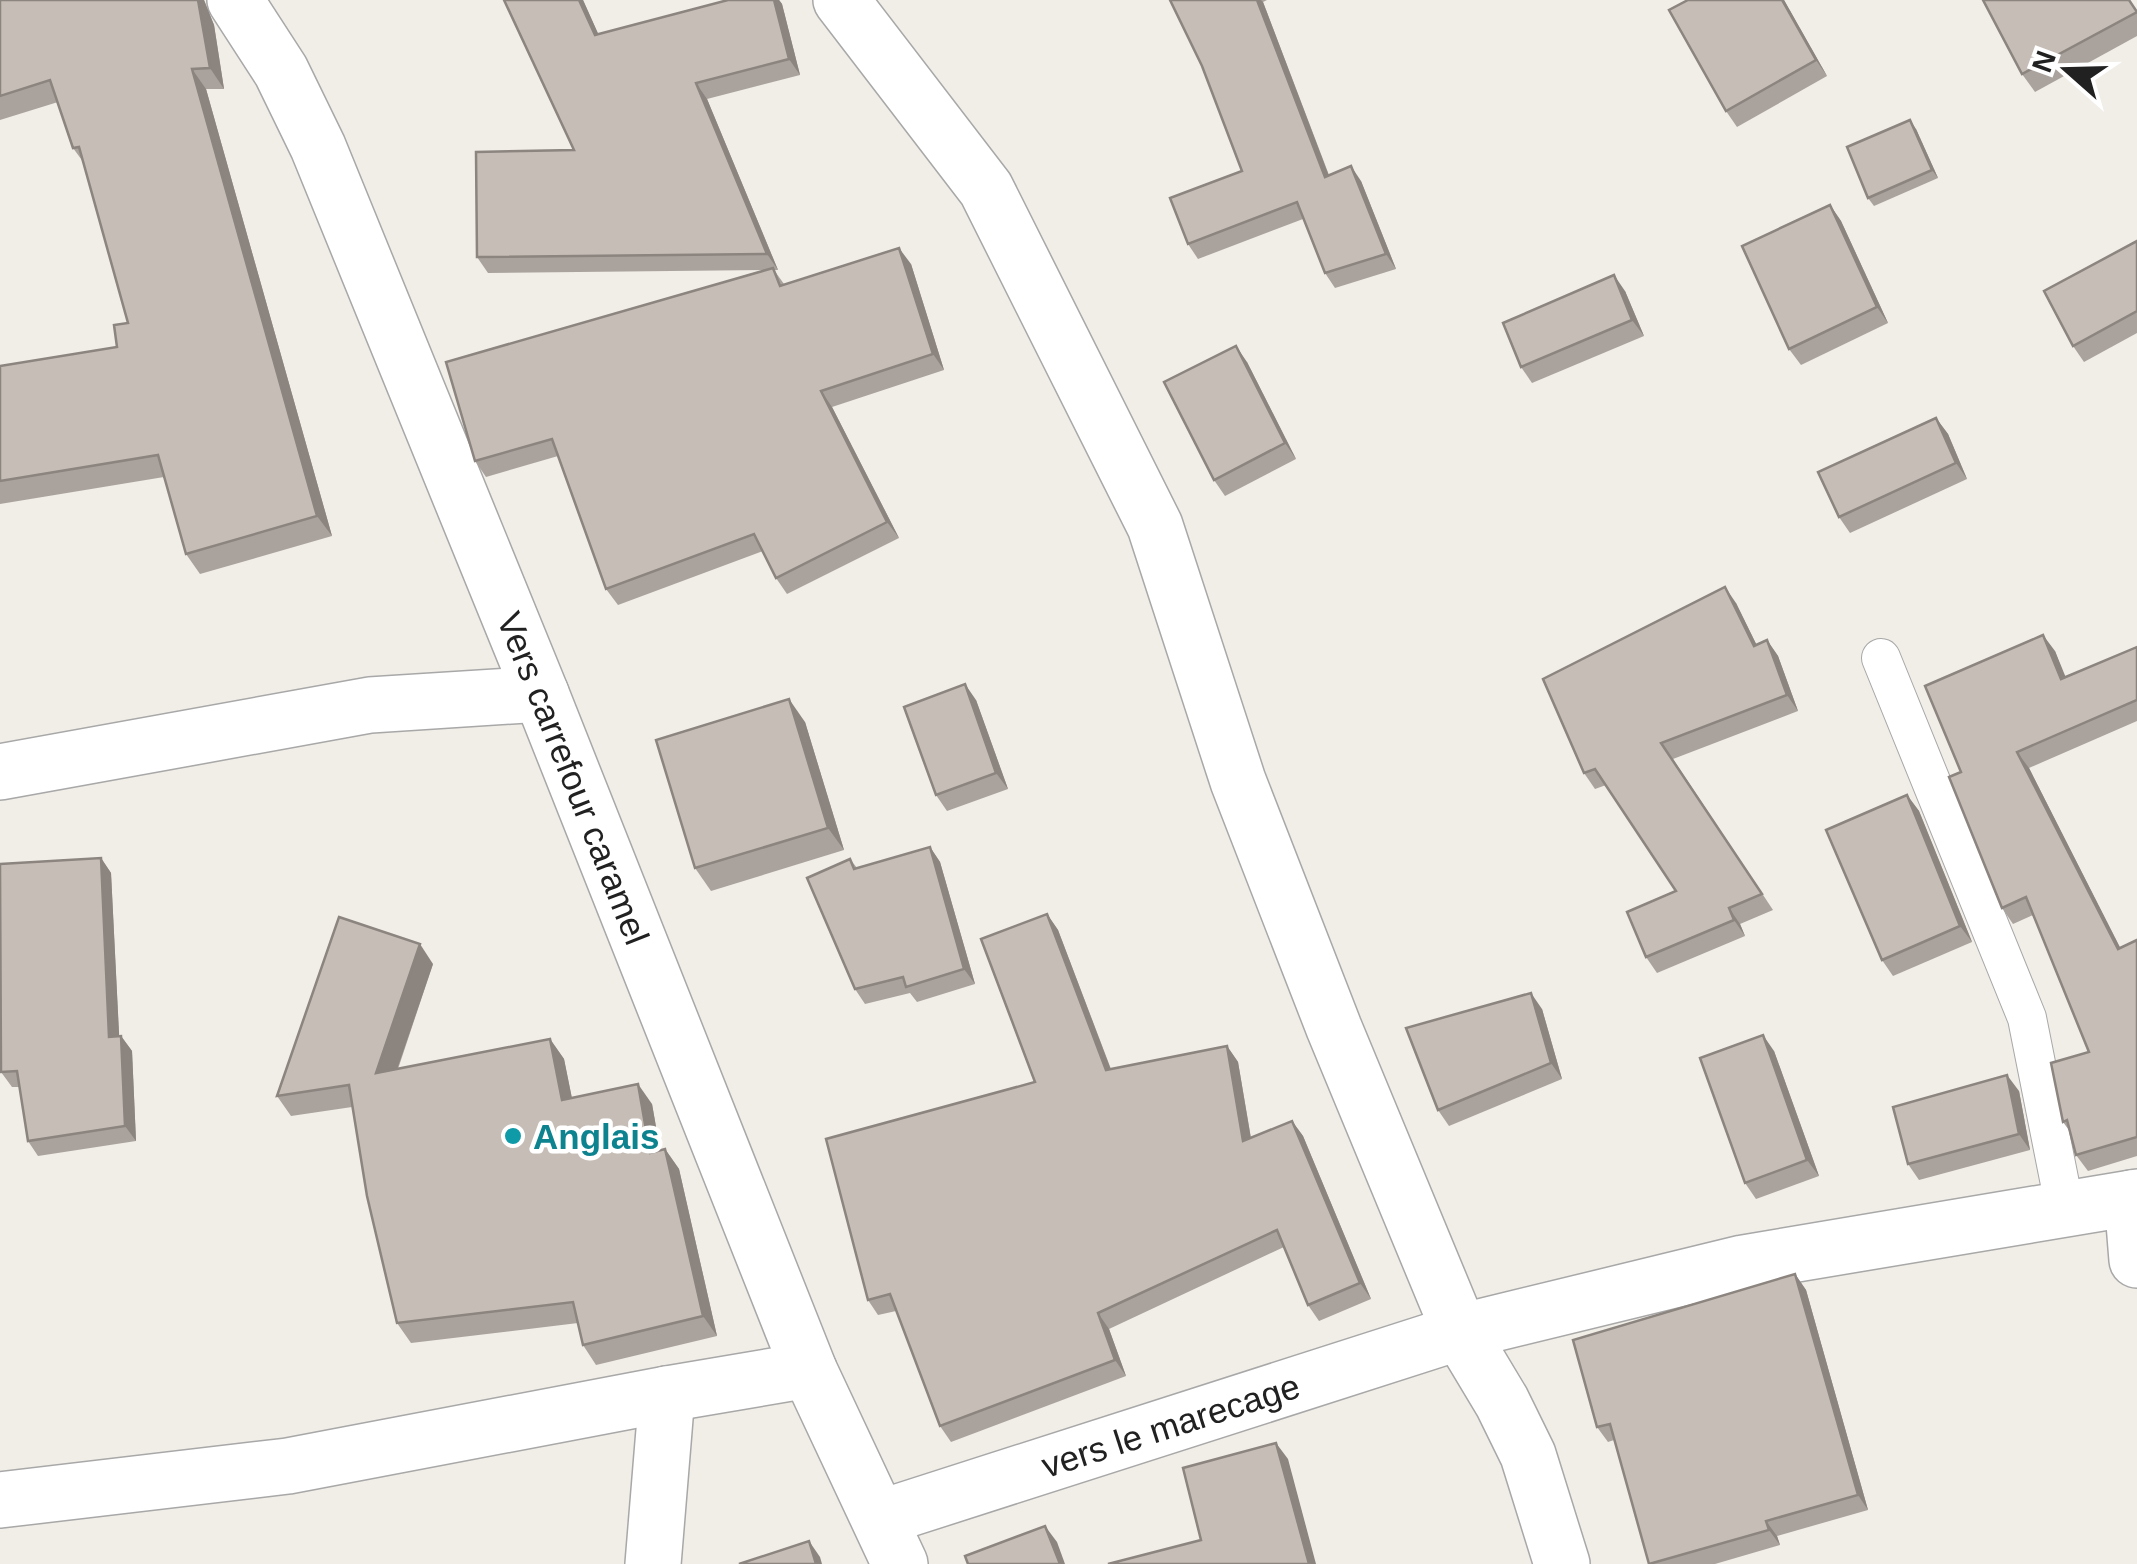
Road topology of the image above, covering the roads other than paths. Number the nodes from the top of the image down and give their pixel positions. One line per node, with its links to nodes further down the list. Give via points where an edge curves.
1 (235, 0): 4 (street, Vers carrefour caramel, via 281,71 318,147)
2 (841, 0): 9 (street, via 986,189 1155,526 1238,782)
3 (1882, 658): 7 (lane, via 2028,1018)
4 (542, 694): 5 (street, via 370,705); 10 (street, Vers carrefour caramel)
5 (0, 772)
6 (2134, 1198): 7 (street, vers le marecage); 8 (street)
7 (2065, 1209): 9 (street, vers le marecage, via 1744,1262)
8 (2137, 1260)
9 (1460, 1332): 13 (street, vers le marecage); 15 (street, via 1528,1455)
10 (809, 1370): 11 (street); 13 (street, Vers carrefour caramel)
11 (667, 1394): 12 (street, via 288,1466); 14 (street)
12 (0, 1500)
13 (890, 1541)
14 (654, 1564)
15 (1562, 1564)

